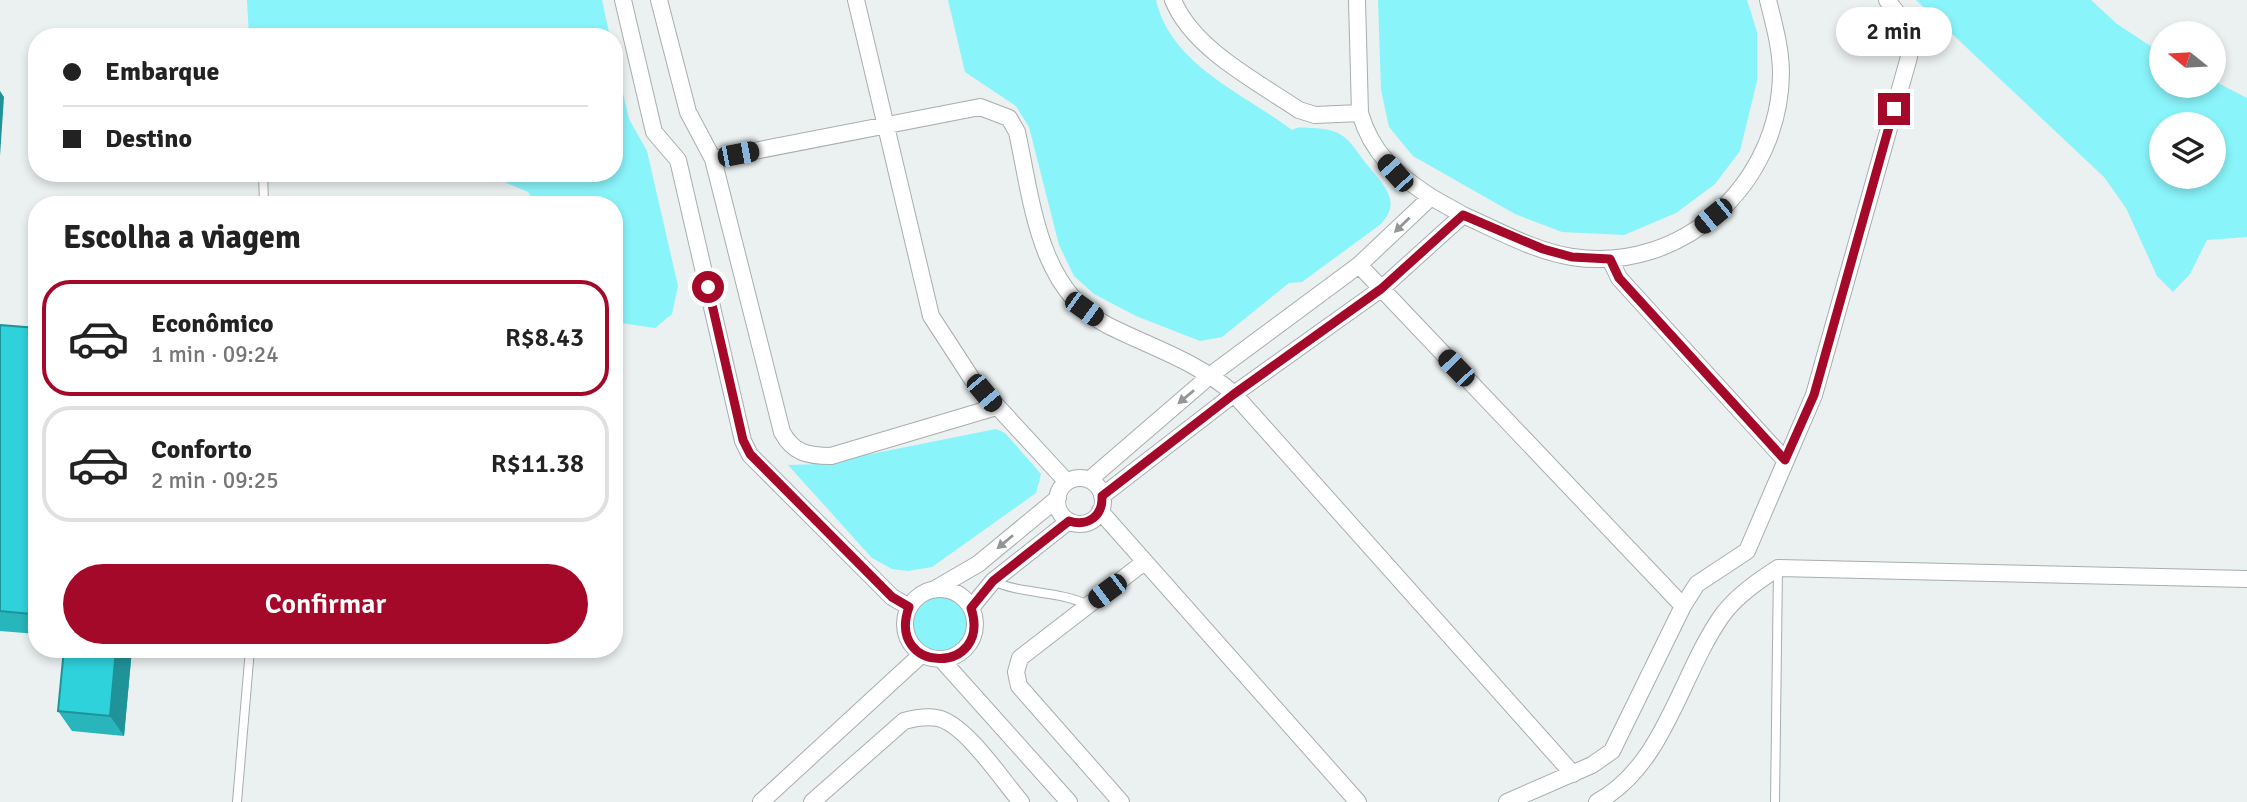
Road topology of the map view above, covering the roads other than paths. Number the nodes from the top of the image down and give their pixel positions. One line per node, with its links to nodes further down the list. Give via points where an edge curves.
1 (622, 0): 32 (street, via 654,132 678,160 743,440 750,454 892,597)
2 (659, 0): 10 (street, via 688,111)
3 (856, 0): 9 (street)
4 (1172, 0): 8 (street, via 1211,52 1299,110 1315,115)
5 (1357, 0): 8 (street)
6 (1768, 0): 13 (street, via 1781,74 1773,122 1759,161 1733,201 1694,232 1655,251)
7 (1887, 0): 19 (street, via 1908,27 1912,38 1909,57 1814,395)
8 (1360, 113): 11 (street, via 1377,153 1395,173)
9 (887, 126): 10 (street); 16 (street, via 980,107 1009,118 1017,132 1040,234 1061,284 1105,324); 18 (street, via 931,317)
10 (713, 159): 18 (street, via 788,444 810,456 831,456)
11 (1431, 197): 12 (street); 14 (street, one-way to 14)
12 (1463, 215): 13 (street, via 1543,249 1572,257); 15 (street)
13 (1610, 259): 19 (street, via 1619,278)
14 (1359, 265): 15 (street); 16 (street)
15 (1381, 289): 17 (street); 31 (street)
16 (1212, 374): 17 (street); 20 (street, one-way to 20)
17 (1234, 394): 23 (street); 37 (street)
18 (996, 407): 21 (street)
19 (1785, 460): 31 (street, via 1747,551 1705,576)
20 (1089, 480): 21 (street); 23 (street, via 1095,484)
21 (1067, 482): 22 (street)
22 (1058, 498): 24 (street, via 1060,511); 29 (street, one-way to 29, via 978,564)
23 (1101, 504): 24 (street, via 1086,522); 25 (street)
24 (1069, 521): 28 (street)
25 (1143, 563): 30 (street); 44 (street)
26 (1778, 568): 27 (street); 46 (street, via 1721,615 1647,754 1629,780); 47 (lane)
27 (2247, 579)
28 (993, 581): 30 (lane); 33 (street)
29 (935, 589): 32 (street); 33 (street, via 956,592)
30 (1089, 605): 43 (street, via 1020,658 1016,672 1019,686)
31 (1683, 606): 37 (street, via 1612,751)
32 (909, 607): 34 (street, via 905,617 908,638)
33 (971, 608): 36 (street, via 975,619 971,642 963,651)
34 (922, 654): 36 (street); 39 (street)
35 (249, 658): 38 (lane)
36 (942, 659): 42 (street)
37 (1573, 774): 45 (street)
38 (237, 802)
39 (761, 802)
40 (812, 802): 41 (street, via 904,720 922,717 939,718 961,731)
41 (1021, 802)
42 (1069, 802)
43 (1121, 802)
44 (1358, 802)
45 (1507, 802)
46 (1597, 802)
47 (1775, 802)

